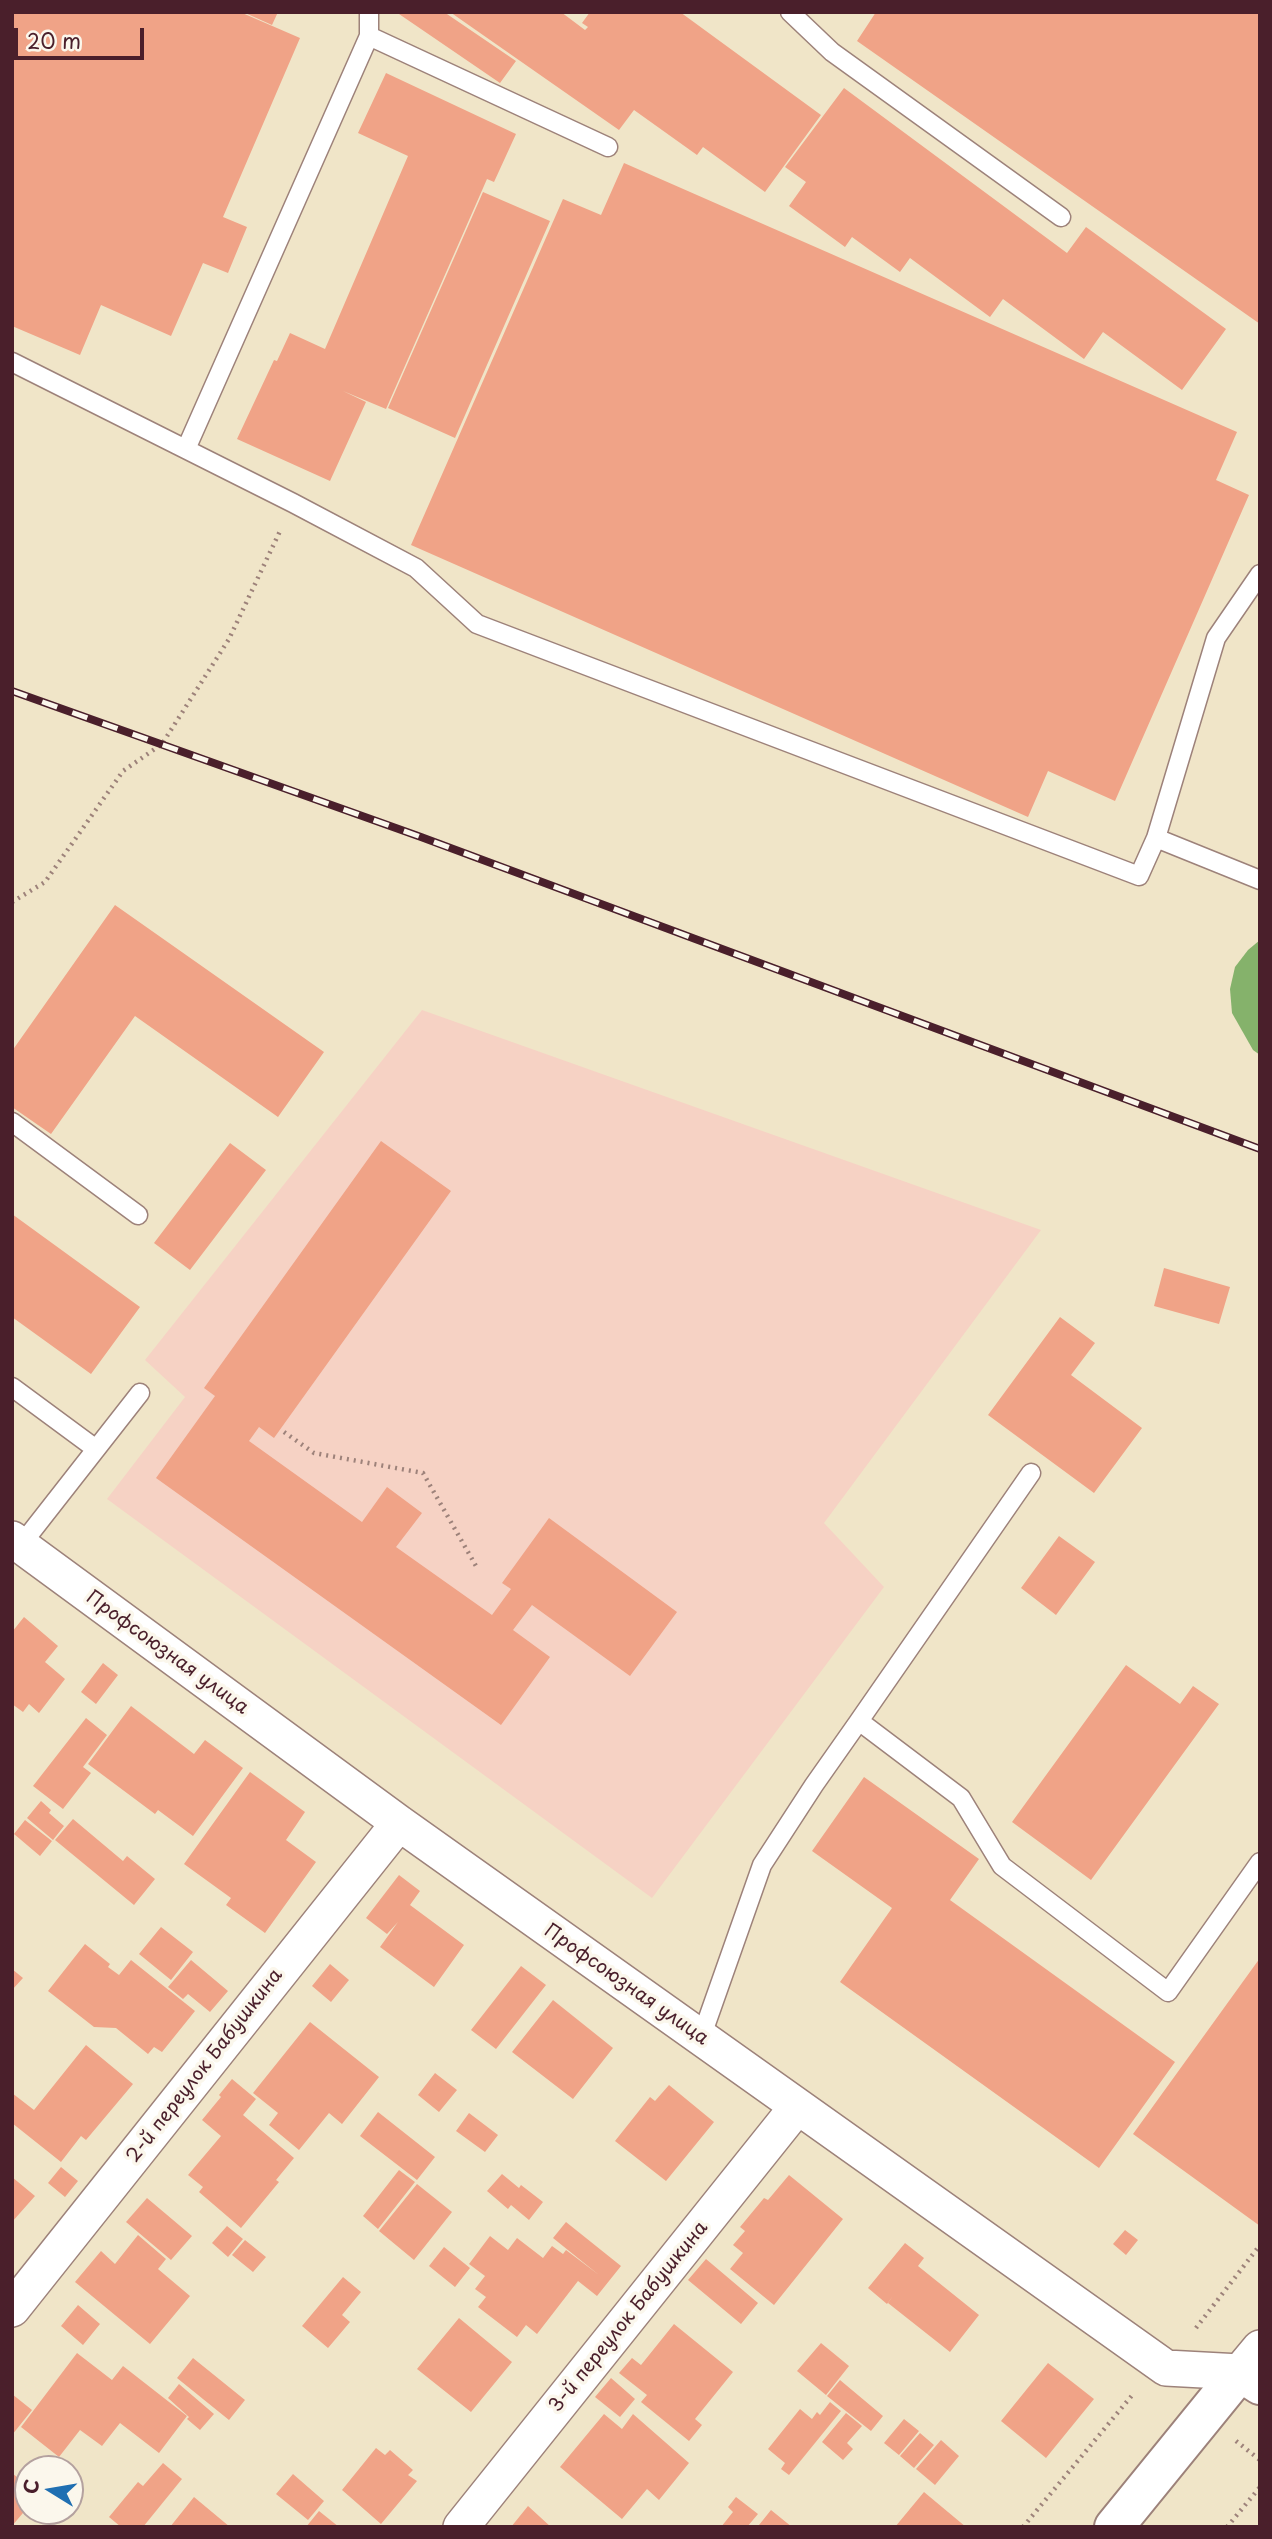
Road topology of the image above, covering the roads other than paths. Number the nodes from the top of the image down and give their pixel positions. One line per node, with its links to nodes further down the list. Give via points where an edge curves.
1 (369, 12): 3 (lane)
2 (790, 12): 5 (lane, via 832,52)
3 (369, 36): 4 (lane); 7 (lane)
4 (608, 147)
5 (1061, 217)
6 (12, 362): 7 (lane)
7 (186, 449): 9 (lane, via 416,568 477,624 1139,876)
8 (1260, 574): 9 (lane, via 1216,638)
9 (1156, 838): 10 (lane)
10 (1260, 880)
11 (12, 1122): 12 (lane)
12 (138, 1215)
13 (12, 1387): 15 (lane)
14 (140, 1393): 15 (lane)
15 (96, 1449): 17 (lane)
16 (1031, 1473): 18 (lane)
17 (15, 1546): 19 (street, Профсоюзная улица)
18 (859, 1721): 20 (lane, via 961,1798 1002,1866 1168,1992); 21 (lane, via 762,1865)
19 (399, 1823): 21 (street, Профсоюзная улица); 23 (street, 2-й переулок Бабушкина)
20 (1260, 1862)
21 (701, 2038): 22 (street, Профсоюзная улица)
22 (797, 2107): 24 (street, Профсоюзная улица, via 1162,2365); 25 (street, 3-й переулок Бабушкина)
23 (12, 2309)
24 (1253, 2368): 26 (street)
25 (461, 2527)
26 (1114, 2527)

